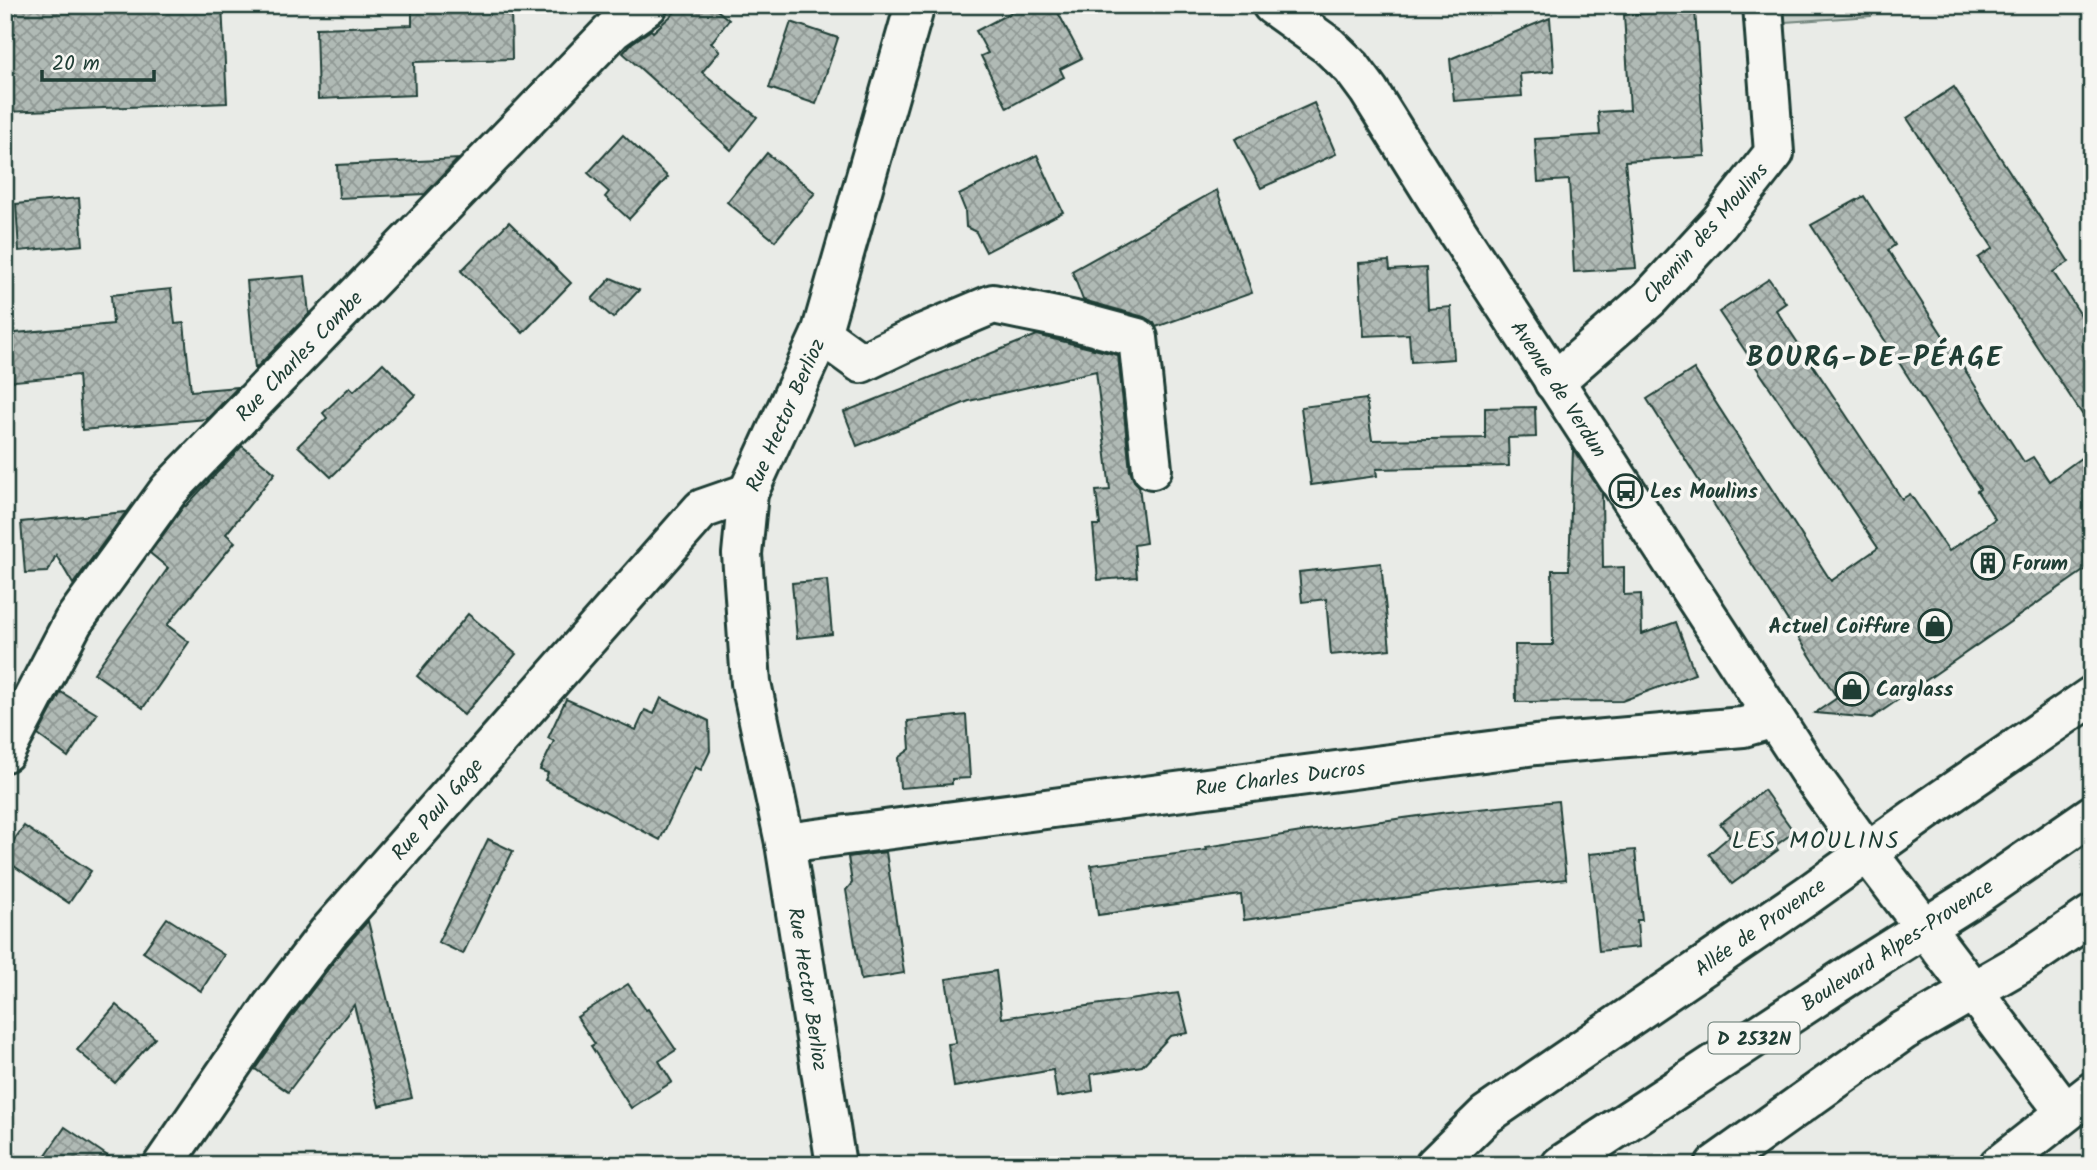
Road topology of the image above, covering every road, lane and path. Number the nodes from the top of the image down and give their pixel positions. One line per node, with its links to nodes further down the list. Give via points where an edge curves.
1 (648, 5): 11 (street, Rue Charles Combe, via 613,30 169,490 73,622)
2 (915, 5): 5 (street, Rue Hector Berlioz)
3 (1272, 5): 6 (street, Avenue de Verdun, via 1352,68)
4 (1763, 5): 6 (street, Chemin des Moulins, via 1774,153 1719,223 1650,298)
5 (821, 334): 7 (street, via 861,363 993,304 1138,338); 8 (street, Rue Hector Berlioz)
6 (1555, 382): 10 (street, Avenue de Verdun)
7 (1152, 469)
8 (748, 493): 13 (street, Rue Hector Berlioz, via 742,554 751,683); 19 (street, Rue Paul Gage, via 702,509 328,933)
9 (2092, 696): 14 (street, Allée de Provence)
10 (1774, 718): 13 (street, Rue Charles Ducros, via 1743,727 1536,745); 14 (street, Avenue de Verdun)
11 (5, 752)
12 (2092, 815): 16 (street, Boulevard Alpes-Provence / D 2532N)
13 (785, 843): 20 (street, Rue Hector Berlioz)
14 (1867, 852): 16 (street, Avenue de Verdun); 21 (street, Allée de Provence, via 1486,1115)
15 (2092, 915): 17 (street)
16 (1925, 928): 17 (street, Avenue de Verdun); 22 (street, Boulevard Alpes-Provence / D 2532N)
17 (1972, 990): 18 (street); 23 (street, via 1881,1045)
18 (2078, 1102): 24 (street)
19 (163, 1165)
20 (835, 1165)
21 (1435, 1165)
22 (1561, 1165)
23 (1715, 1165)
24 (1998, 1165)

